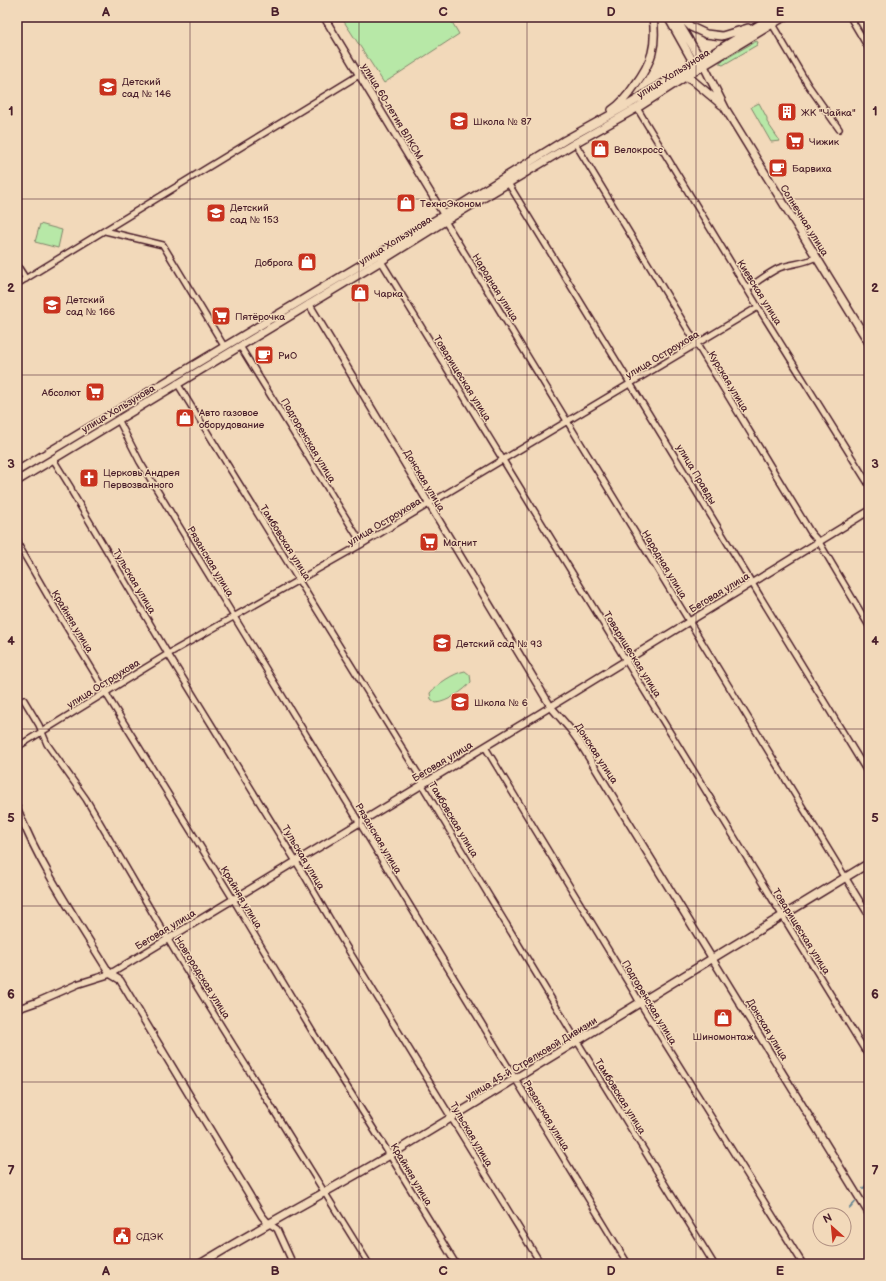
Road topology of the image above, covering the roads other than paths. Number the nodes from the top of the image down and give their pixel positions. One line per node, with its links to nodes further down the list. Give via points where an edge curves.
1 (324, 17): 12 (street, улица 60-летия ВЛКСМ)
2 (653, 17): 16 (main road, via 654,41 646,70 631,92)
3 (668, 17): 11 (main road)
4 (675, 17): 11 (main road)
5 (681, 17): 9 (main road, via 691,27 706,34 722,36)
6 (784, 17): 8 (main road, улица Хользунова)
7 (850, 17): 10 (street)
8 (772, 21): 9 (main road, улица Хользунова); 11 (main road, улица Хользунова); 17 (street, via 808,85)
9 (759, 24): 11 (main road, улица Хользунова)
10 (869, 49)
11 (699, 65): 13 (main road, улица Хользунова); 15 (main road, Солнечная улица)
12 (359, 75): 20 (street, улица 60-летия ВЛКСМ); 21 (street)
13 (682, 75): 14 (main road, улица Хользунова); 15 (main road, Солнечная улица, via 691,79); 16 (main road, улица Хользунова)
14 (637, 108): 18 (main road, улица Хользунова); 27 (street, Киевская улица)
15 (725, 108): 22 (main road, Солнечная улица)
16 (591, 126): 20 (main road, улица Хользунова)
17 (838, 129)
18 (575, 143): 19 (main road, улица Хользунова); 32 (street, Курская улица)
19 (508, 183): 20 (main road, улица Хользунова); 36 (street, улица Правды)
20 (444, 218): 23 (main road, улица Хользунова); 28 (main road, улица Хользунова); 38 (street, Народная улица)
21 (104, 231): 25 (street); 33 (street, via 163,245)
22 (816, 257): 27 (street, via 803,263 778,268); 31 (main road, Солнечная улица)
23 (381, 261): 29 (main road, улица Хользунова); 40 (street, Товарищеская улица)
24 (17, 265): 25 (street)
25 (26, 279): 26 (street)
26 (17, 284)
27 (747, 289): 30 (street, Киевская улица)
28 (305, 297): 29 (main road); 33 (main road, улица Хользунова)
29 (309, 304): 34 (main road, улица Хользунова); 44 (street, Донская улица)
30 (758, 307): 32 (street, улица Остроухова); 43 (street, Киевская улица)
31 (869, 343)
32 (696, 344): 36 (street, улица Остроухова); 47 (street, Курская улица, via 811,533)
33 (224, 346): 41 (main road, улица Хользунова)
34 (240, 346): 35 (main road, улица Хользунова); 48 (street, Подгоренская улица)
35 (178, 383): 37 (main road, улица Хользунова); 49 (street, Тамбовская улица)
36 (631, 383): 38 (street, улица Остроухова); 50 (street, улица Правды)
37 (118, 419): 39 (main road, улица Хользунова); 51 (street, Рязанская улица, via 140,462)
38 (567, 422): 40 (street, улица Остроухова); 52 (street, Народная улица)
39 (53, 459): 42 (main road, улица Хользунова); 54 (street, Тульская улица)
40 (503, 460): 44 (street, улица Остроухова); 55 (street, Товарищеская улица)
41 (17, 471)
42 (17, 480)
43 (869, 485)
44 (428, 504): 48 (street, улица Остроухова); 58 (street, Донская улица)
45 (869, 511): 47 (street, Беговая улица)
46 (17, 538): 56 (street, Крайняя улица, via 18,546)
47 (819, 542): 50 (street, Беговая улица); 53 (street, Курская улица)
48 (362, 544): 49 (street, улица Остроухова)
49 (299, 580): 51 (street, улица Остроухова); 63 (street, Тамбовская улица, via 422,780)
50 (753, 583): 52 (street, Беговая улица); 62 (street, улица Правды)
51 (234, 616): 54 (street, улица Остроухова); 65 (street, Рязанская улица)
52 (690, 621): 55 (street, Беговая улица); 68 (street, Народная улица)
53 (869, 626)
54 (168, 654): 56 (street, улица Остроухова); 66 (street, Тульская улица)
55 (626, 660): 58 (street, Беговая улица); 70 (street, Товарищеская улица)
56 (106, 692): 59 (street, улица Остроухова); 69 (street, Крайняя улица)
57 (24, 700): 59 (street, Новгородская улица)
58 (551, 707): 61 (street, Беговая улица); 73 (street, Донская улица, via 580,743)
59 (42, 732): 60 (street, улица Остроухова); 72 (street, Новгородская улица, via 47,744 86,799)
60 (17, 747)
61 (485, 747): 63 (street, Беговая улица); 75 (street, Подгоренская улица)
62 (869, 775)
63 (422, 785): 65 (street, Беговая улица); 77 (street, Тамбовская улица)
64 (17, 808): 74 (street, via 46,871)
65 (359, 823): 66 (street, Беговая улица); 79 (street, Рязанская улица)
66 (296, 861): 69 (street, Беговая улица); 80 (street, Тульская улица)
67 (869, 863): 68 (main road, улица 45-й Стрелковой Дивизии)
68 (846, 878): 70 (main road, улица 45-й Стрелковой Дивизии); 71 (street, Народная улица)
69 (233, 899): 72 (street, Беговая улица); 81 (street, Крайняя улица)
70 (782, 916): 73 (main road, улица 45-й Стрелковой Дивизии); 78 (street, Товарищеская улица)
71 (869, 916)
72 (167, 939): 74 (street, Беговая улица); 82 (street, Новгородская улица)
73 (712, 959): 75 (main road, улица 45-й Стрелковой Дивизии); 83 (street, Донская улица)
74 (110, 974): 76 (street, Беговая улица); 84 (street, via 120,980)
75 (640, 1003): 77 (main road, улица 45-й Стрелковой Дивизии); 92 (street, Подгоренская улица)
76 (17, 1009)
77 (577, 1041): 79 (main road, улица 45-й Стрелковой Дивизии); 91 (street, Тамбовская улица)
78 (869, 1057)
79 (515, 1079): 80 (main road, улица 45-й Стрелковой Дивизии); 90 (street, Рязанская улица)
80 (452, 1118): 81 (main road, улица 45-й Стрелковой Дивизии); 89 (street, Тульская улица)
81 (390, 1155): 82 (main road, улица 45-й Стрелковой Дивизии); 88 (street, Крайняя улица)
82 (325, 1193): 84 (main road, улица 45-й Стрелковой Дивизии); 87 (street, Новгородская улица)
83 (869, 1214)
84 (268, 1223): 85 (main road, улица 45-й Стрелковой Дивизии); 86 (street, via 277,1229)
85 (200, 1264)
86 (293, 1264)
87 (369, 1264)
88 (456, 1264)
89 (541, 1264)
90 (628, 1264)
91 (714, 1264)
92 (803, 1264)

